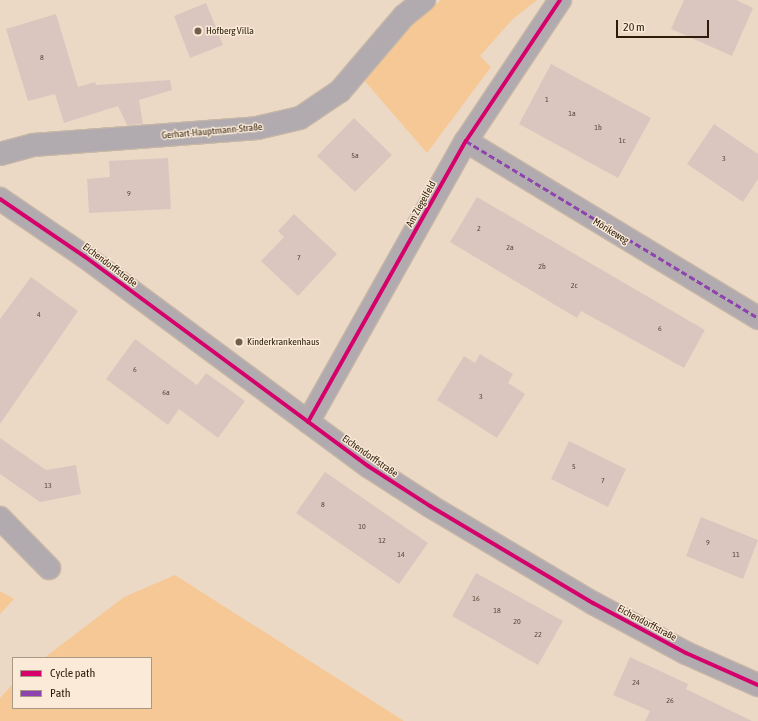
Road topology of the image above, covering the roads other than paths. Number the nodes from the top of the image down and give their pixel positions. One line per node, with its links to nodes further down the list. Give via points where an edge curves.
1 (424, 0): 4 (street, Gerhart-Hauptmann-Straße, via 399,22 340,91 300,118 257,128 33,145)
2 (560, 0): 3 (street, Am Ziegelfeld)
3 (466, 141): 6 (street, Mörikeweg); 7 (street, Am Ziegelfeld)
4 (0, 154)
5 (0, 199): 7 (street, Eichendorffstraße, via 72,247)
6 (758, 318)
7 (308, 422): 10 (street, Eichendorffstraße, via 368,466 504,552 686,653)
8 (0, 518): 9 (street)
9 (49, 568)
10 (758, 685)

